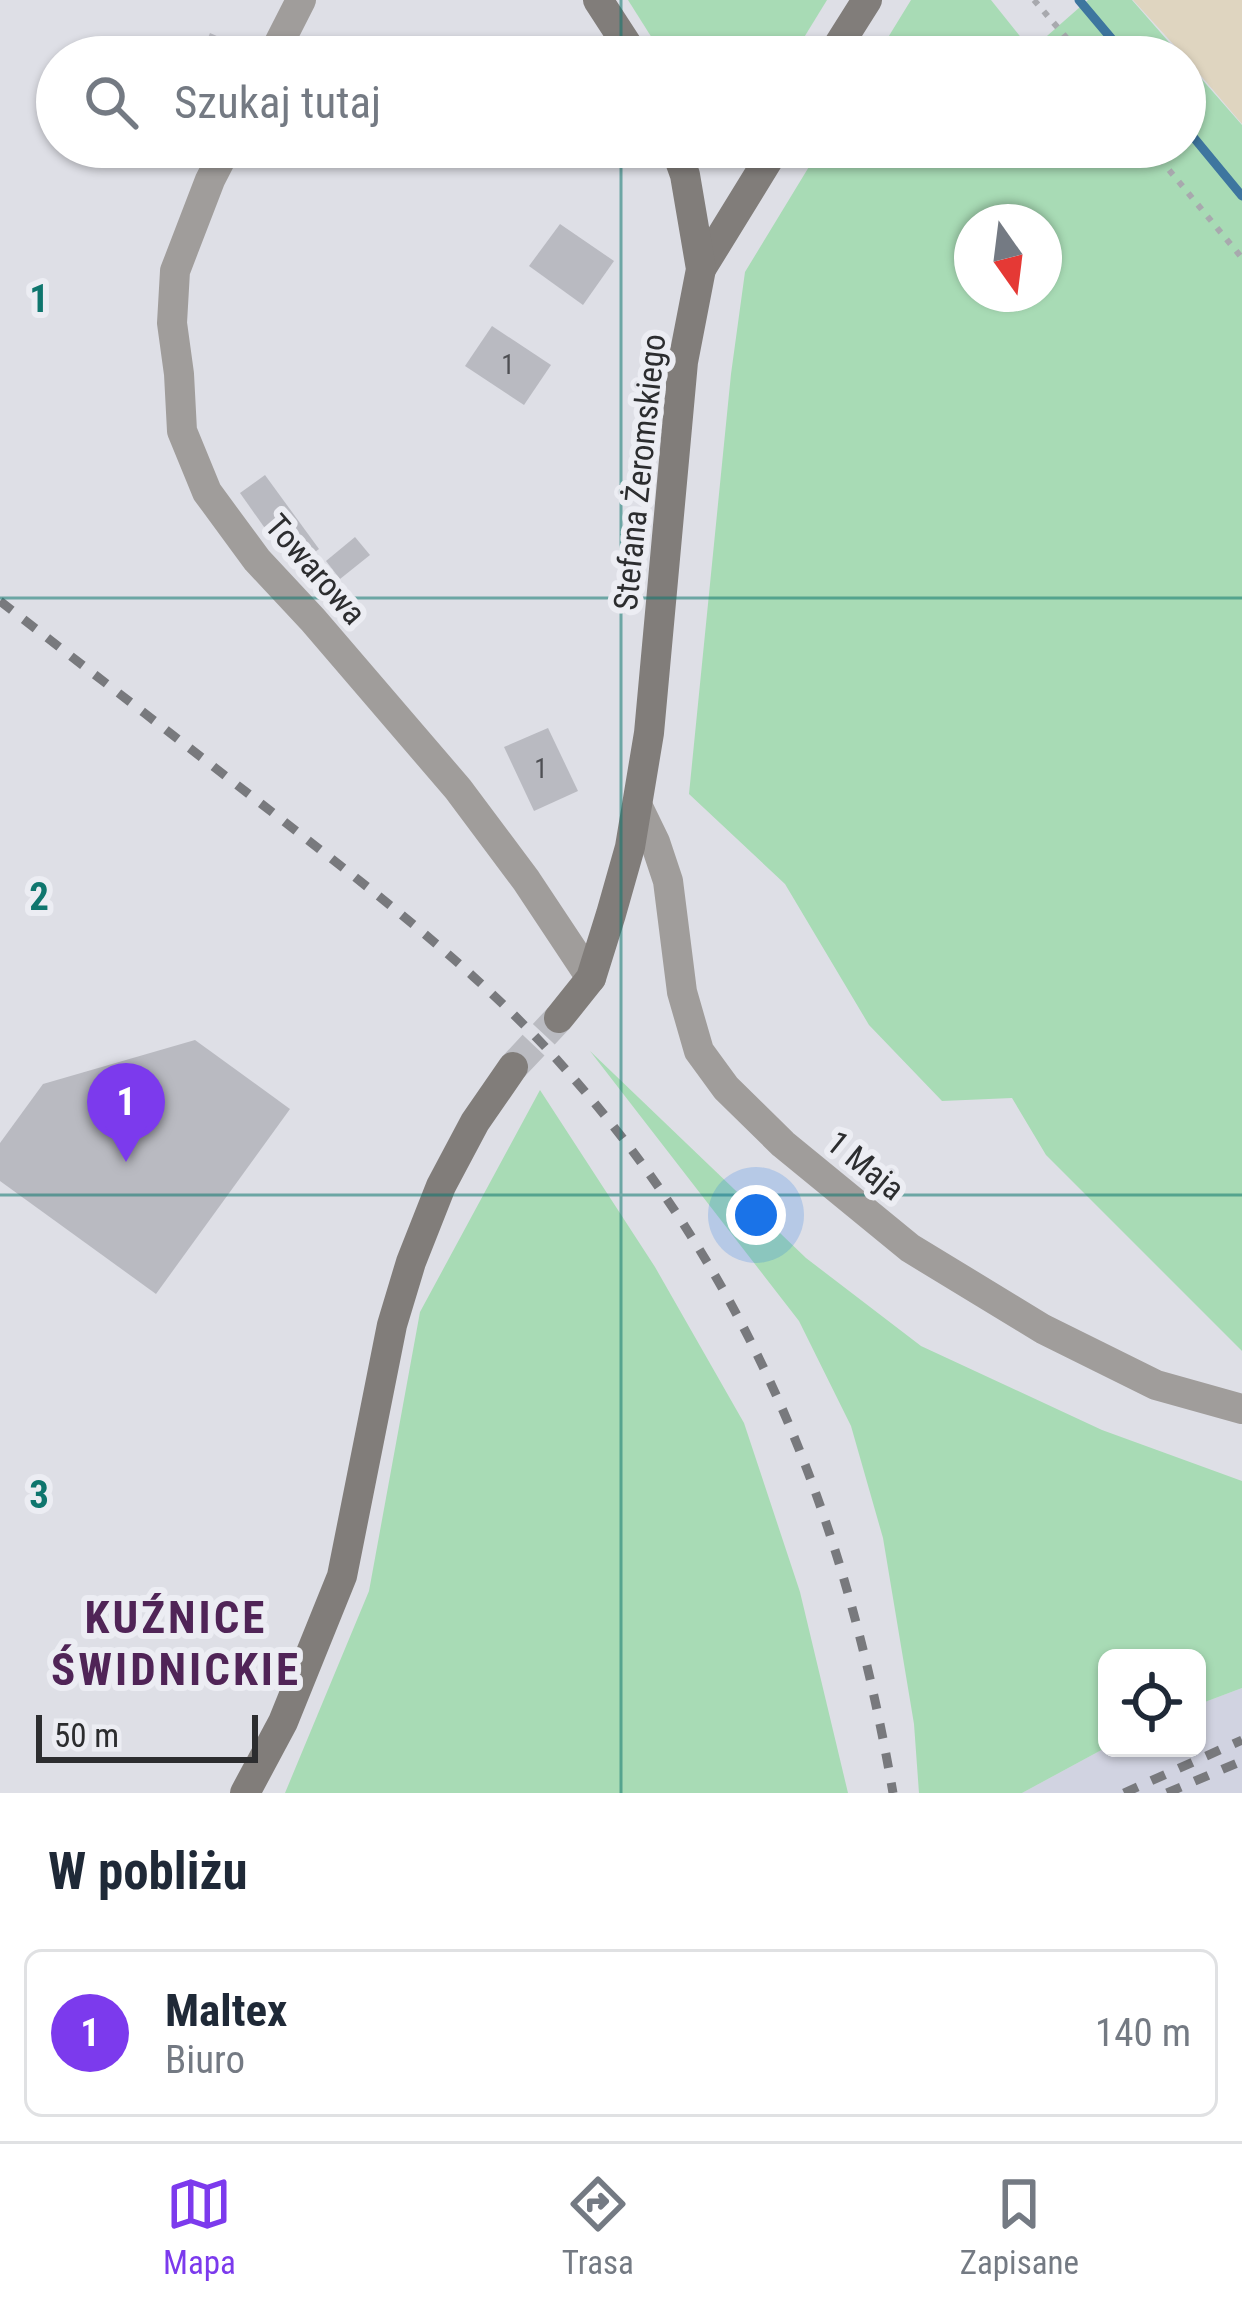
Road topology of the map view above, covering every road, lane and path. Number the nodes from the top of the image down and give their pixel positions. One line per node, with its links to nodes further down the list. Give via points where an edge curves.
1 (301, 0): 5 (street)
2 (598, 0): 6 (street)
3 (867, 0): 7 (street)
4 (1034, 0): 8 (path)
5 (283, 36)
6 (621, 36)
7 (844, 36)
8 (1065, 36)
9 (216, 168): 16 (street, Towarowa, via 175,271 172,323 182,431 206,492 458,789)
10 (682, 168): 14 (street, Stefana Żeromskiego)
11 (763, 168): 14 (street)
12 (1167, 168): 13 (path)
13 (1242, 259)
14 (701, 269): 15 (street, Stefana Żeromskiego, via 683,362)
15 (638, 807): 16 (street, Stefana Żeromskiego); 19 (street, 1 Maja, via 668,881 691,1032 754,1116 910,1248 1043,1329 1156,1384)
16 (591, 978): 17 (street)
17 (559, 1018)
18 (513, 1066): 20 (street, via 441,1186 411,1262 342,1576)
19 (1242, 1409)
20 (245, 1793)

